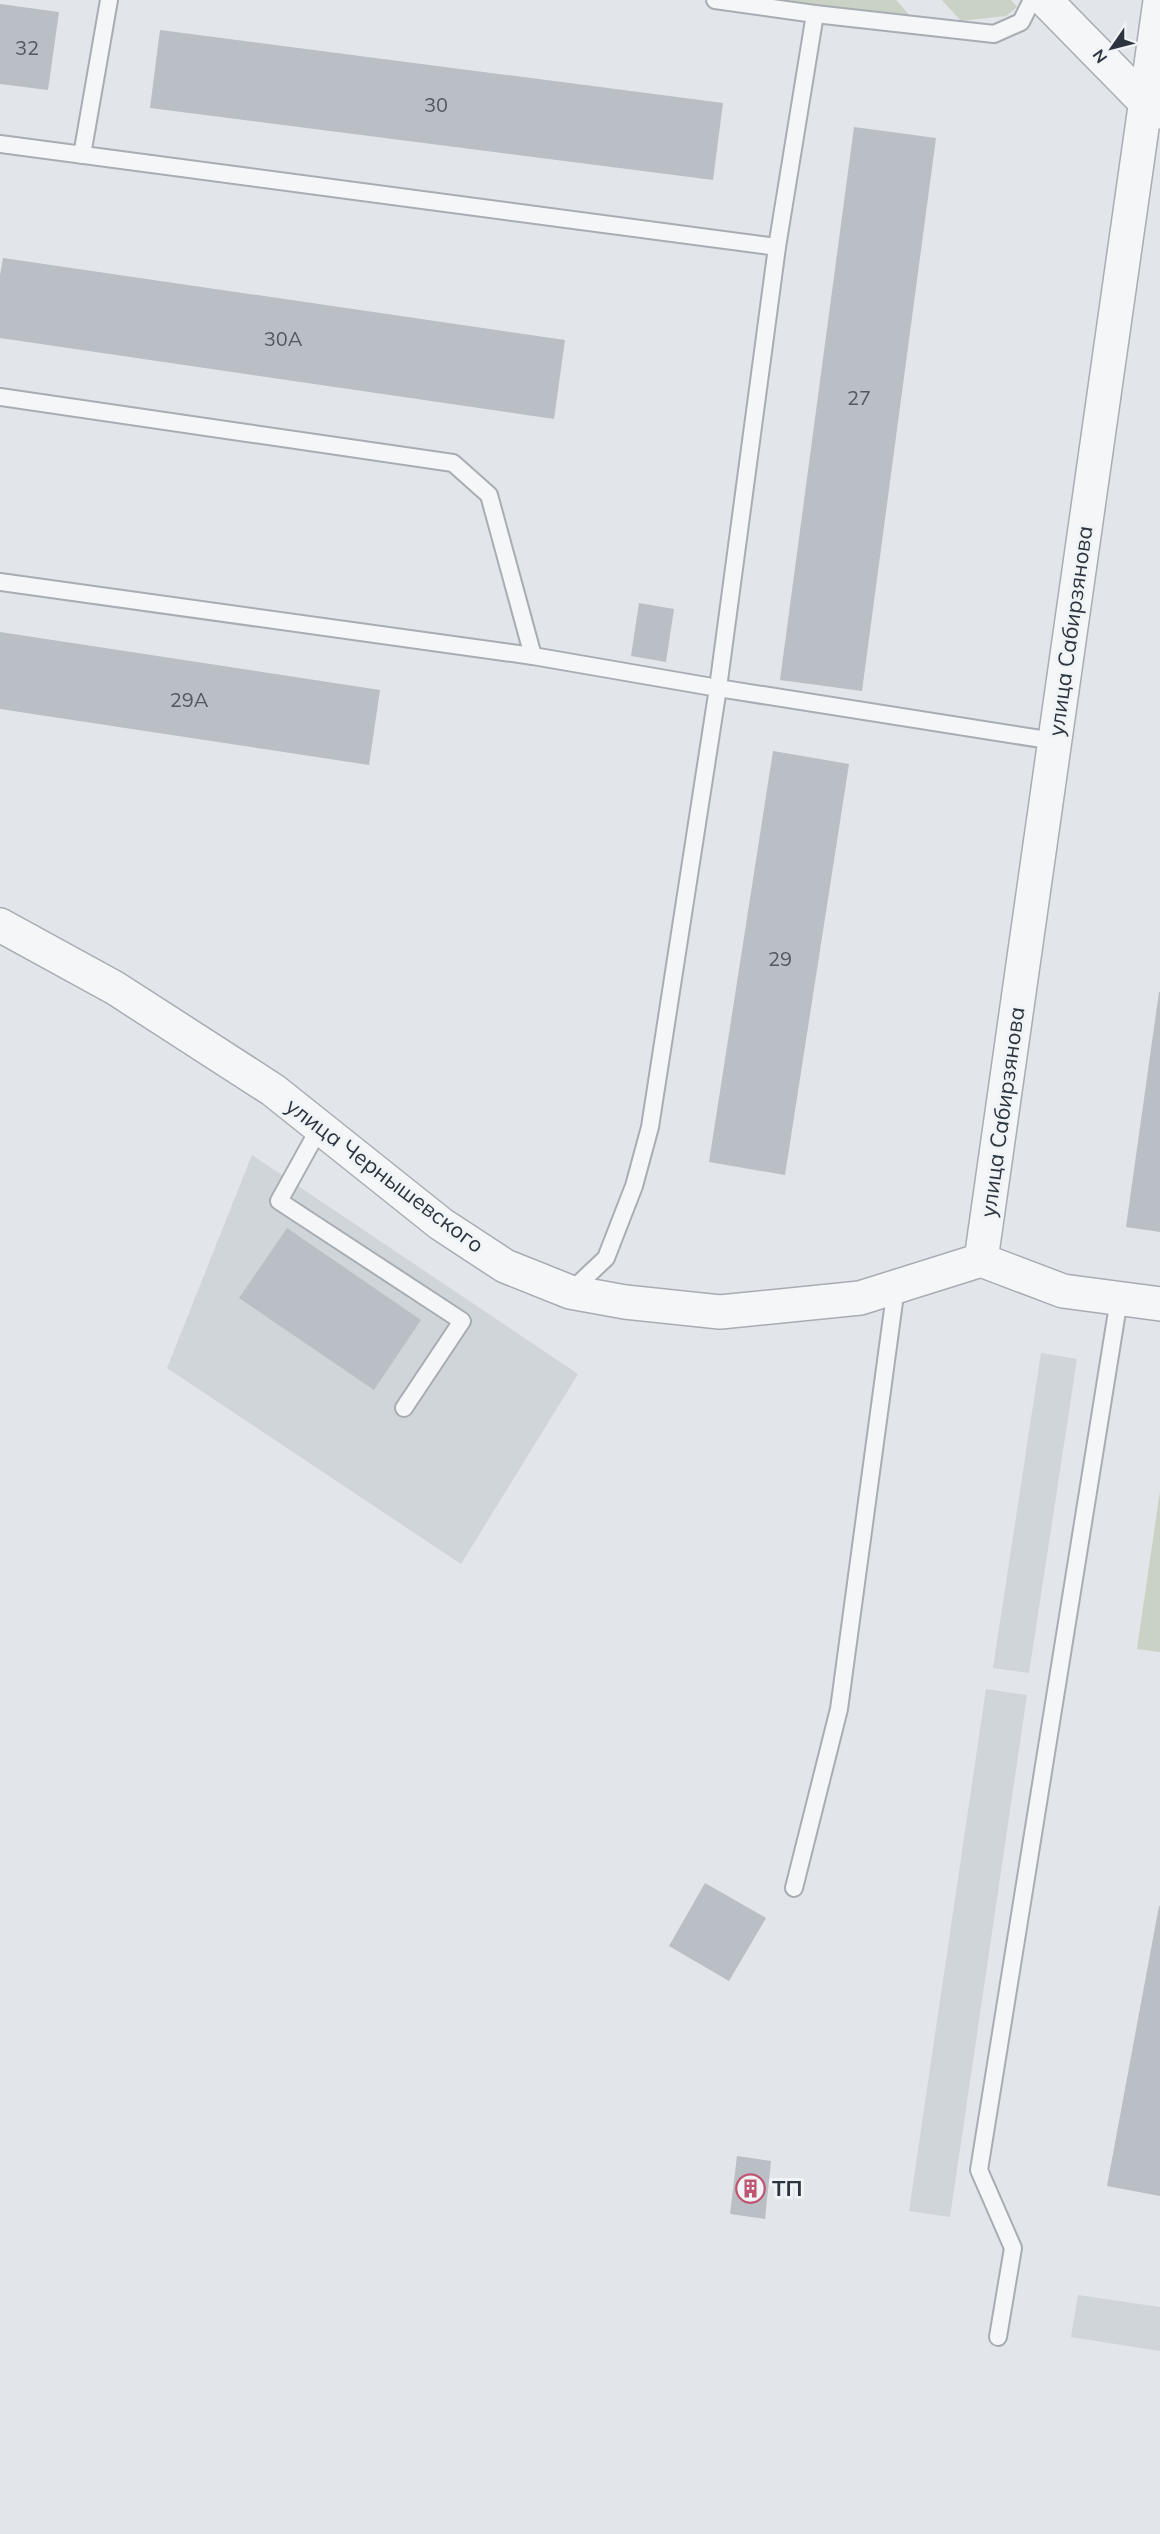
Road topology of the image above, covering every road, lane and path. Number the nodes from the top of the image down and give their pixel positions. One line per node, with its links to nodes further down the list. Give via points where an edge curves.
1 (110, 0): 9 (lane)
2 (715, 0): 6 (lane)
3 (1032, 0): 6 (lane, via 1021,22 994,34)
4 (1045, 0): 7 (street)
5 (1160, 1): 7 (street, улица Сабирзянова)
6 (815, 14): 10 (lane)
7 (1152, 107): 15 (street, улица Сабирзянова)
8 (0, 144): 9 (lane)
9 (82, 155): 10 (lane)
10 (777, 247): 14 (lane)
11 (0, 398): 13 (lane, via 453,462 489,495)
12 (0, 582): 13 (lane)
13 (533, 656): 14 (lane)
14 (718, 688): 15 (lane); 20 (lane, via 650,1127 634,1186 606,1258)
15 (1054, 741): 18 (street, улица Сабирзянова)
16 (0, 925): 17 (street, улица Чернышевского, via 116,988 273,1090)
17 (320, 1127): 20 (street, улица Чернышевского, via 441,1224 505,1266); 23 (lane, via 279,1201 462,1321)
18 (981, 1260): 19 (street, улица Чернышевского); 21 (street, via 1063,1291)
19 (896, 1287): 20 (street, улица Чернышевского, via 860,1298 720,1312); 24 (lane, via 839,1709)
20 (570, 1292)
21 (1119, 1299): 22 (street); 25 (lane, via 980,2170 1013,2248)
22 (1160, 1304)
23 (404, 1408)
24 (794, 1888)
25 (998, 2337)

